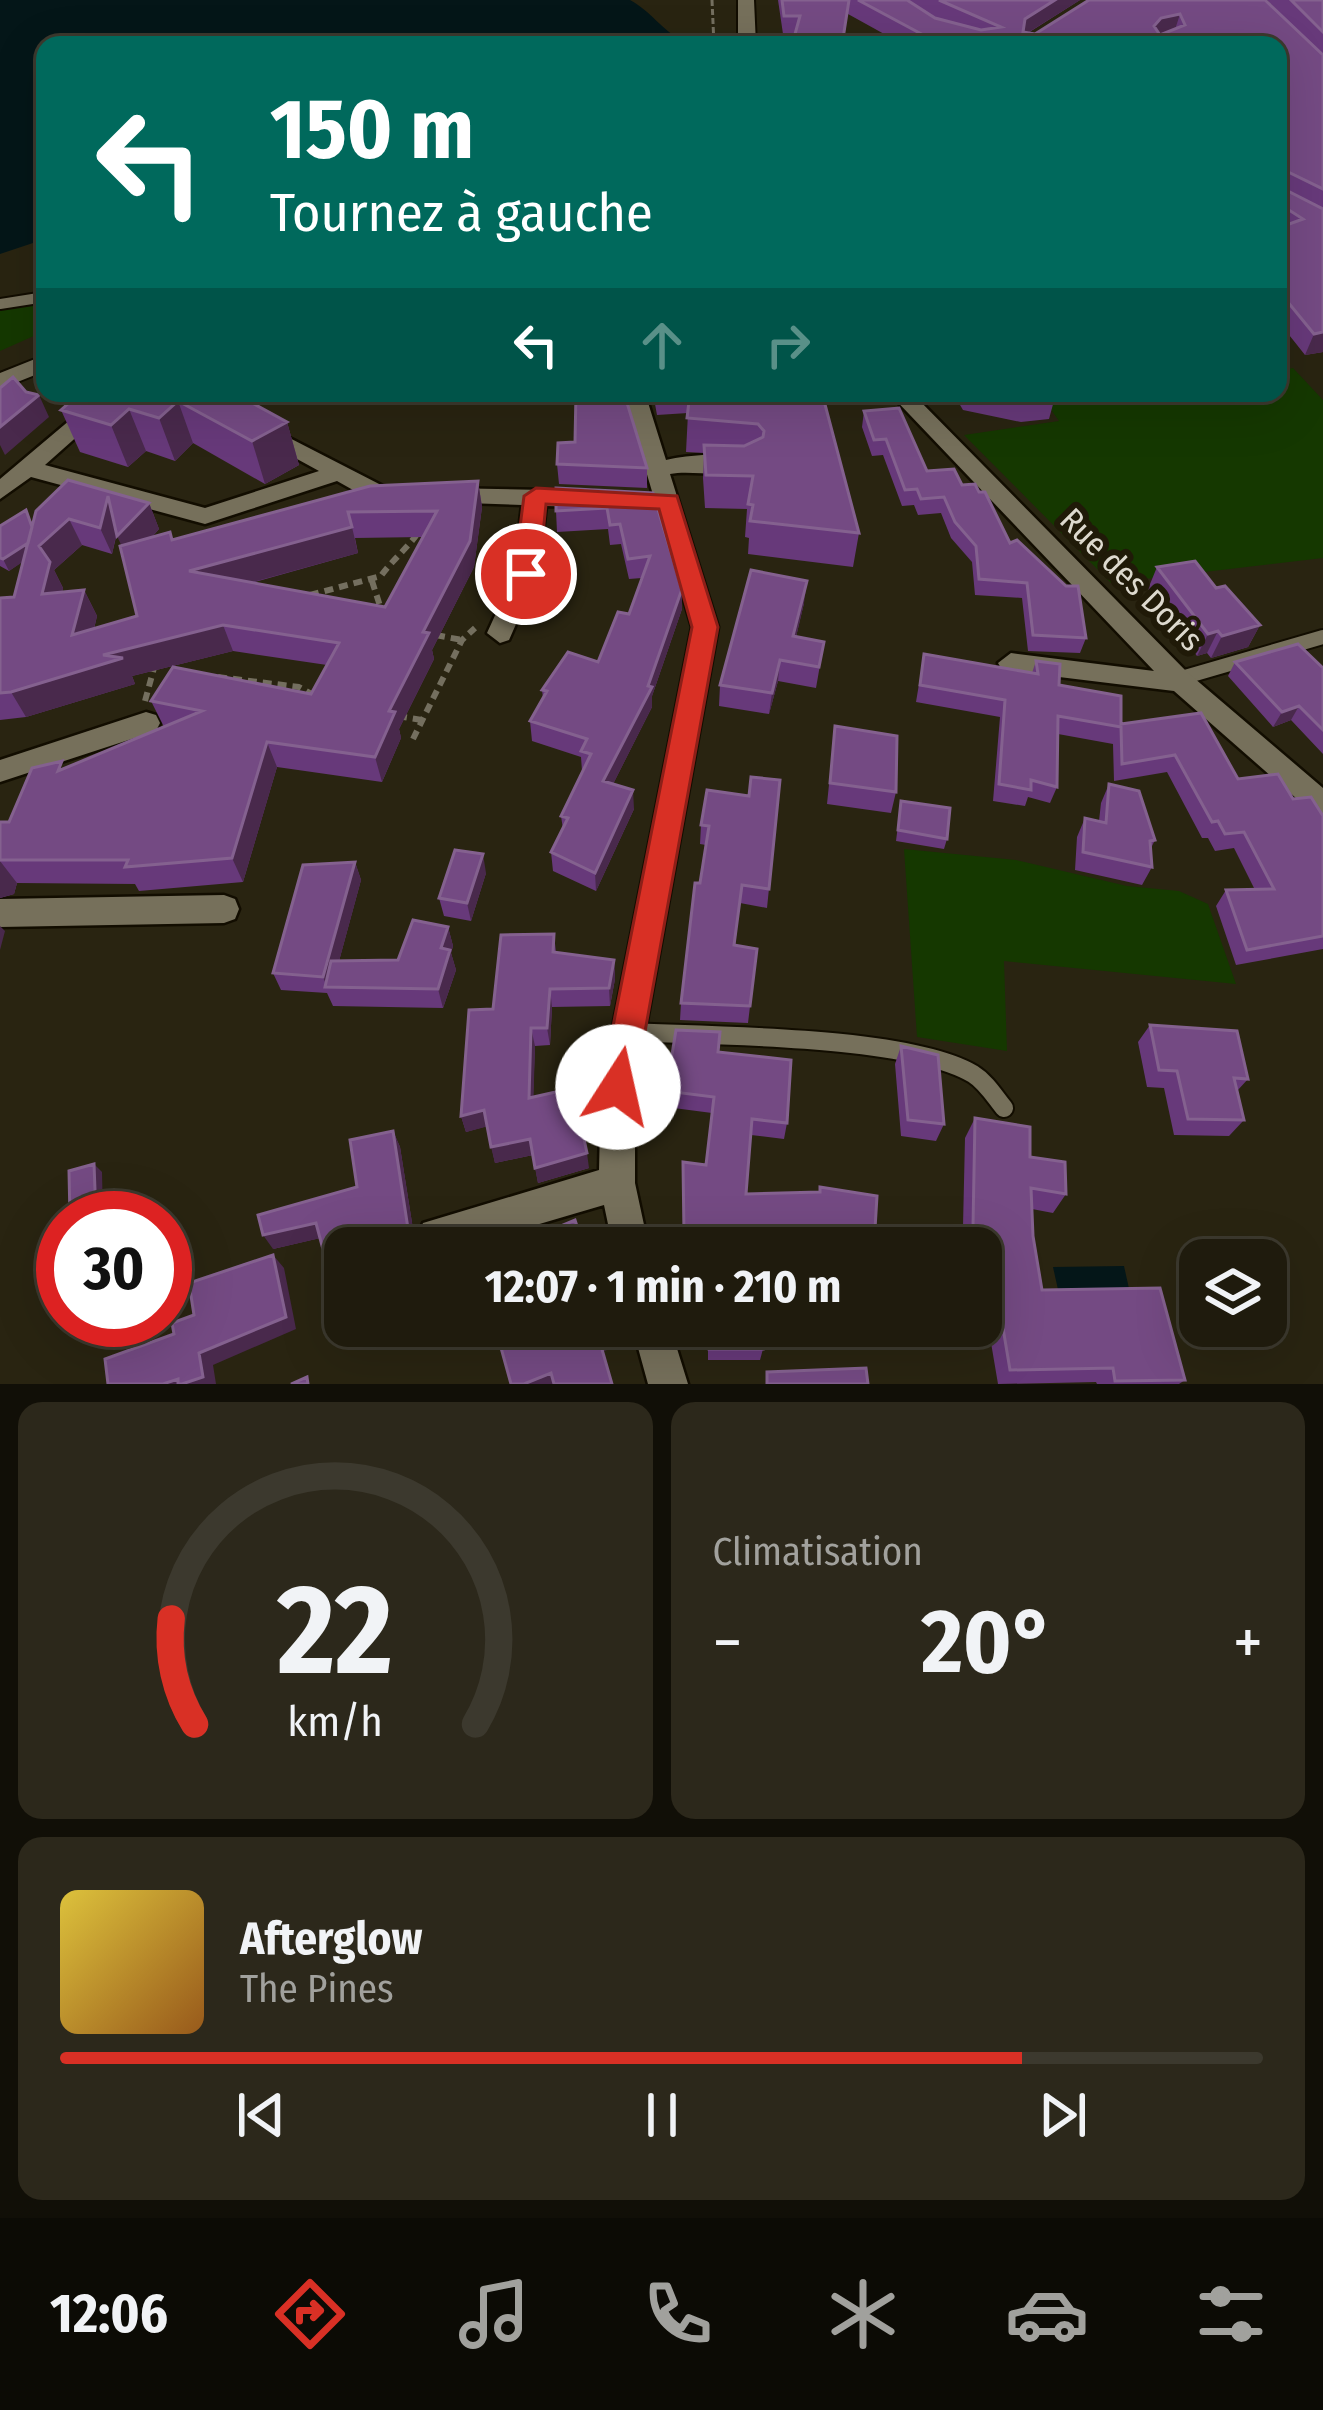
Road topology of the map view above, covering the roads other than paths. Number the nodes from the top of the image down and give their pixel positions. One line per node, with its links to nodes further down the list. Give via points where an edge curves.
1 (734, 0): 3 (street)
2 (746, 0): 4 (street)
3 (734, 36)
4 (747, 36)
5 (36, 298): 6 (lane)
6 (0, 304)
7 (36, 354): 9 (street)
8 (36, 366): 10 (street)
9 (0, 369)
10 (0, 382)
11 (104, 402): 16 (street)
12 (637, 402): 17 (street)
13 (909, 402): 25 (street, Rue des Doris)
14 (274, 436): 18 (street)
15 (747, 467): 17 (street)
16 (27, 468): 18 (street, via 205,516); 19 (street)
17 (658, 469): 21 (street)
18 (336, 472): 20 (street, via 376,493)
19 (0, 491)
20 (536, 496): 21 (street); 22 (street, via 526,574)
21 (669, 502): 31 (street, via 705,627)
22 (501, 630)
23 (1323, 637): 25 (lane)
24 (1011, 662): 25 (street)
25 (1178, 679): 28 (street, Rue des Doris)
26 (146, 724): 27 (street)
27 (0, 771)
28 (1323, 805)
29 (224, 909): 30 (street)
30 (0, 913)
31 (628, 1032): 32 (lane, via 898,1052 979,1077); 33 (street)
32 (1004, 1108)
33 (617, 1183): 34 (street); 35 (street)
34 (467, 1227)
35 (626, 1227)
36 (657, 1347): 37 (street)
37 (668, 1384)

